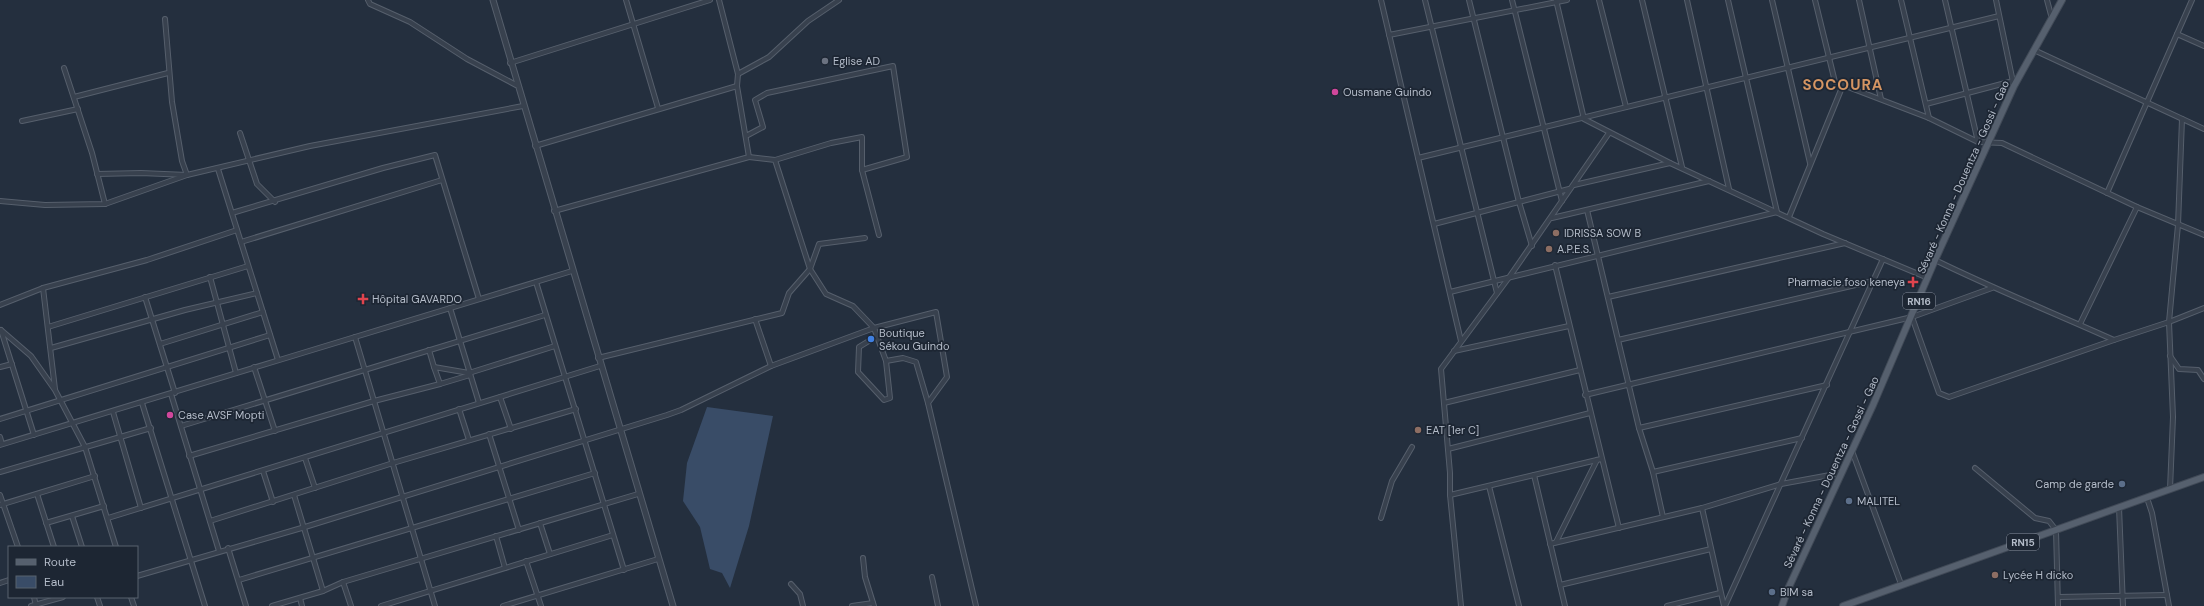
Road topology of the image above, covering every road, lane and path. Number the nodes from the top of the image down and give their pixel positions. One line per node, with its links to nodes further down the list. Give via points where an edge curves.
1 (368, 0): 48 (street, via 370,4 410,22 467,59)
2 (492, 0): 41 (street)
3 (626, 0): 31 (street)
4 (710, 0): 31 (street)
5 (719, 0): 45 (street)
6 (839, 0): 45 (street, via 808,21 769,56)
7 (1381, 0): 35 (street)
8 (1425, 0): 32 (street)
9 (1469, 0): 28 (street)
10 (1512, 0): 26 (street)
11 (1567, 0): 25 (street)
12 (1599, 0): 60 (street)
13 (1642, 0): 54 (street)
14 (1686, 0): 51 (street)
15 (1728, 0): 46 (street)
16 (1772, 0): 43 (street)
17 (1815, 0): 40 (street)
18 (1859, 0): 38 (street)
19 (1902, 0): 36 (street)
20 (1945, 0): 33 (street)
21 (1996, 0): 27 (street)
22 (2047, 0): 30 (street)
23 (2062, 0): 30 (main road, Sévaré - Konna - Douentza - Gossi - Gao / RN16)
24 (2192, 0): 34 (street)
25 (1556, 1): 26 (street); 62 (street)
26 (1515, 10): 28 (street); 66 (street)
27 (1999, 16): 33 (street); 47 (street)
28 (1473, 18): 32 (street); 71 (street)
29 (165, 19): 44 (street)
30 (2052, 19): 39 (main road, Sévaré - Konna - Douentza - Gossi - Gao / RN16)
31 (634, 24): 41 (street); 59 (street)
32 (1431, 27): 35 (street); 75 (street)
33 (1951, 28): 36 (street); 52 (street)
34 (2177, 34): 37 (street); 56 (street)
35 (1389, 35): 77 (street)
36 (1910, 38): 38 (street); 57 (street)
37 (2204, 46)
38 (1869, 48): 40 (street); 55 (street)
39 (2036, 51): 47 (main road, Sévaré - Konna - Douentza - Gossi - Gao / RN16); 56 (street)
40 (1829, 59): 43 (street); 49 (street, via 1835,82)
41 (510, 63): 48 (street)
42 (64, 68): 53 (street)
43 (1788, 69): 46 (street); 81 (street)
44 (168, 73): 53 (street); 86 (street, via 182,161)
45 (738, 74): 50 (street)
46 (1748, 78): 51 (street); 102 (street)
47 (2014, 83): 52 (street); 73 (main road, Sévaré - Konna - Douentza - Gossi - Gao / RN16)
48 (516, 85): 58 (street)
49 (1843, 85): 55 (street); 81 (street)
50 (737, 86): 59 (street); 70 (street)
51 (1705, 88): 54 (street); 91 (street)
52 (1966, 93): 57 (street); 72 (street)
53 (74, 97): 61 (street)
54 (1665, 98): 60 (street); 82 (street)
55 (1881, 100): 63 (street)
56 (2146, 103): 64 (street); 93 (street)
57 (1926, 104): 63 (street)
58 (523, 106): 74 (street); 79 (street, via 310,146)
59 (658, 108): 74 (street)
60 (1626, 108): 62 (street)
61 (78, 109): 65 (street); 85 (street)
62 (1584, 118): 66 (street); 69 (street)
63 (1929, 118): 72 (street)
64 (2182, 119): 67 (street); 108 (street)
65 (22, 122)
66 (1544, 128): 71 (street); 92 (street)
67 (2204, 129)
68 (240, 133): 79 (street)
69 (1609, 133): 80 (street); 89 (street)
70 (746, 136): 76 (street); 84 (street, via 763,127 755,100 767,92 893,66 907,157)
71 (1503, 138): 75 (street); 96 (street)
72 (1978, 142): 73 (street)
73 (1988, 142): 93 (street, via 2002,144); 118 (main road, Sévaré - Konna - Douentza - Gossi - Gao / RN16)
74 (535, 146): 101 (street)
75 (1462, 148): 77 (street); 104 (street)
76 (749, 157): 78 (street); 101 (street)
77 (1418, 158): 107 (street)
78 (775, 160): 84 (street, via 831,143 862,137); 121 (street)
79 (248, 162): 83 (street); 95 (street, via 261,190)
80 (1670, 163): 82 (street); 89 (street)
81 (1810, 163): 105 (street)
82 (1682, 167): 88 (street)
83 (218, 169): 86 (street); 103 (street)
84 (862, 170): 110 (street)
85 (97, 174): 86 (street); 98 (street)
86 (187, 175): 98 (street)
87 (442, 180): 95 (street, via 435,155 383,168); 113 (street); 136 (street)
88 (1710, 180): 91 (street); 100 (street)
89 (1573, 185): 90 (street)
90 (1569, 189): 92 (street); 97 (street)
91 (1729, 189): 102 (street)
92 (1560, 192): 96 (street); 97 (street)
93 (2107, 193): 99 (street)
94 (0, 201): 98 (street, via 45,205)
95 (275, 202): 103 (street)
96 (1519, 202): 104 (street); 115 (street)
97 (1562, 202): 106 (street)
98 (105, 204)
99 (2137, 207): 108 (street); 147 (street)
100 (1586, 210): 106 (street); 116 (street)
101 (554, 211): 122 (street)
102 (1777, 212): 105 (street); 116 (street)
103 (232, 213): 109 (street)
104 (1476, 213): 107 (street); 126 (street)
105 (1789, 217): 114 (street)
106 (1552, 218): 115 (street)
107 (1434, 224): 131 (street)
108 (2178, 225): 111 (street); 146 (street)
109 (237, 230): 113 (street); 129 (street, via 147,260)
110 (879, 235)
111 (2204, 235)
112 (865, 238): 121 (street, via 819,244)
113 (241, 242): 120 (street)
114 (1845, 243): 117 (street); 135 (street)
115 (1532, 246): 123 (street)
116 (1597, 255): 119 (street); 135 (street)
117 (1883, 259): 125 (street); 127 (street)
118 (1935, 260): 125 (main road, Sévaré - Konna - Douentza - Gossi - Gao / RN16); 130 (street)
119 (1555, 265): 123 (street); 150 (street)
120 (248, 266): 124 (street); 132 (street)
121 (810, 269): 144 (street, via 789,293 782,313); 151 (street, via 826,294 853,306)
122 (572, 271): 128 (street); 168 (street)
123 (1510, 276): 126 (street); 133 (street)
124 (210, 277): 134 (street); 137 (street)
125 (1928, 278): 143 (main road, Sévaré - Konna - Douentza - Gossi - Gao / RN16)
126 (1494, 281): 131 (street); 133 (street)
127 (1873, 281): 153 (street); 157 (street)
128 (536, 282): 136 (street); 142 (street)
129 (43, 288): 138 (street); 149 (street)
130 (1992, 288): 143 (street); 147 (street)
131 (1450, 292): 160 (street)
132 (257, 293): 137 (street); 141 (street)
133 (1497, 293): 160 (street)
134 (145, 297): 145 (street); 149 (street)
135 (1608, 297): 157 (street)
136 (479, 299): 139 (street)
137 (216, 303): 145 (street); 148 (street)
138 (0, 305)
139 (450, 308): 155 (street); 159 (street)
140 (2204, 308): 146 (street)
141 (263, 312): 148 (street); 154 (street)
142 (545, 315): 159 (street); 162 (street)
143 (1912, 317): 153 (street); 158 (street, via 1939,393 1949,397); 223 (main road, Sévaré - Konna - Douentza - Gossi - Gao / RN16)
144 (755, 319): 168 (street); 174 (street)
145 (152, 320): 161 (street); 163 (street)
146 (2169, 322): 158 (street); 167 (street)
147 (2080, 324): 158 (street)
148 (222, 325): 161 (street); 164 (street)
149 (48, 326): 163 (street)
150 (1569, 326): 166 (street); 179 (street)
151 (874, 328): 156 (street); 174 (street); 196 (street, via 936,312 947,377)
152 (1, 329): 171 (street); 187 (street, via 31,356)
153 (1852, 332): 185 (street); 186 (street)
154 (270, 335): 164 (street); 169 (street)
155 (355, 336): 169 (street); 178 (street)
156 (877, 336): 170 (street); 170 (street, via 859,347 858,372 884,400 890,398)
157 (1618, 340): 185 (street)
158 (2114, 340)
159 (460, 341): 165 (street); 181 (street)
160 (1461, 341): 166 (street)
161 (160, 344): 177 (street)
162 (555, 346): 181 (street); 182 (street)
163 (51, 348): 187 (street)
164 (229, 348): 177 (street); 180 (street)
165 (429, 350): 172 (street); 178 (street)
166 (1454, 351): 197 (street, via 1441,369)
167 (2170, 356): 183 (street, via 2179,369 2198,370); 241 (street, via 2173,417)
168 (598, 358): 173 (street)
169 (278, 360): 176 (street)
170 (886, 361): 196 (street, via 903,358 916,362)
171 (12, 364): 175 (street); 200 (street)
172 (434, 366): 181 (street); 184 (street)
173 (600, 366): 182 (street); 209 (street)
174 (771, 366): 209 (street, via 681,410)
175 (0, 367)
176 (254, 367): 180 (street); 191 (street)
177 (167, 368): 188 (street); 192 (street)
178 (365, 370): 191 (street); 193 (street)
179 (1580, 370): 189 (street); 197 (street)
180 (236, 373): 188 (street)
181 (470, 374): 184 (street); 195 (street)
182 (564, 377): 190 (street); 199 (street)
183 (2204, 379)
184 (440, 384): 193 (street)
185 (1628, 384): 189 (street); 207 (street)
186 (1827, 385): 207 (street); 216 (street)
187 (55, 390): 192 (street)
188 (173, 394): 194 (street); 205 (street)
189 (1586, 394): 202 (street)
190 (500, 396): 195 (street); 208 (street)
191 (265, 400): 205 (street); 210 (street)
192 (60, 401): 200 (street); 204 (street)
193 (374, 401): 210 (street); 211 (street)
194 (142, 403): 201 (street); 206 (street)
195 (479, 403): 198 (street)
196 (928, 403): 322 (street)
197 (1444, 403): 222 (street)
198 (459, 409): 211 (street); 217 (street)
199 (576, 409): 208 (street); 218 (street)
200 (26, 411): 203 (street); 213 (street)
201 (113, 412): 204 (street); 215 (street)
202 (1590, 413): 222 (street); 226 (street)
203 (0, 419)
204 (71, 424): 213 (street); 220 (street)
205 (181, 426): 224 (street)
206 (151, 428): 215 (street); 250 (street)
207 (1639, 428): 232 (street)
208 (511, 429): 212 (street)
209 (619, 430): 218 (street); 244 (street)
210 (274, 431): 224 (street)
211 (383, 432): 225 (street); 227 (street)
212 (489, 434): 217 (street); 228 (street)
213 (34, 435): 219 (street)
214 (0, 437): 219 (street)
215 (120, 438): 220 (street); 257 (street)
216 (1802, 438): 232 (street); 238 (street)
217 (469, 440): 227 (street)
218 (586, 441): 228 (street); 233 (street)
219 (1, 444)
220 (85, 447): 231 (street); 236 (street)
221 (1412, 447): 262 (street, via 1392,481)
222 (1448, 449): 248 (street)
223 (1852, 450): 234 (main road, Sévaré - Konna - Douentza - Gossi - Gao / RN16); 296 (street)
224 (189, 456): 242 (street)
225 (305, 458): 230 (street); 240 (street)
226 (1599, 459): 235 (street); 268 (street); 273 (street)
227 (393, 463): 240 (street); 247 (street)
228 (499, 466): 247 (street); 251 (street)
229 (1975, 468): 270 (street, via 2036,518 2049,521)
230 (263, 470): 242 (street); 252 (street)
231 (0, 472)
232 (1652, 472): 260 (street)
233 (595, 473): 251 (street); 254 (street)
234 (1841, 473): 238 (street); 328 (main road, Sévaré - Konna - Douentza - Gossi - Gao / RN16)
235 (1534, 475): 239 (street); 274 (street)
236 (95, 476): 243 (street); 255 (street)
237 (2204, 477): 241 (main road, RN15)
238 (1781, 484): 258 (street); 327 (street)
239 (1489, 486): 248 (street); 324 (street)
240 (315, 488): 246 (street)
241 (2170, 489): 249 (main road, RN15)
242 (200, 490): 250 (street); 263 (street)
243 (38, 494): 253 (street); 264 (street)
244 (638, 494): 254 (street); 286 (street)
245 (0, 495): 253 (street)
246 (294, 495): 252 (street); 266 (street)
247 (402, 495): 266 (street); 267 (street)
248 (1450, 495): 323 (street)
249 (2147, 498): 256 (main road, RN15); 301 (street, via 2152,512)
250 (172, 499): 257 (street); 287 (street)
251 (509, 499): 267 (street); 269 (street)
252 (273, 502): 263 (street)
253 (2, 504): 275 (street)
254 (604, 504): 265 (street); 271 (street)
255 (104, 506): 259 (street); 261 (street)
256 (2120, 507): 270 (main road, RN15); 303 (street)
257 (142, 508): 261 (street)
258 (1702, 508): 260 (street); 280 (street)
259 (72, 516): 264 (street); 277 (street)
260 (1663, 517): 268 (street)
261 (108, 518): 278 (street)
262 (1381, 518)
263 (210, 521): 281 (street)
264 (46, 523): 276 (street)
265 (540, 523): 269 (street); 282 (street)
266 (305, 527): 279 (street); 284 (street)
267 (412, 528): 284 (street); 285 (street)
268 (1619, 528): 273 (street)
269 (518, 530): 272 (street)
270 (2056, 530): 296 (main road, RN15); 304 (street)
271 (613, 535): 282 (street); 290 (street)
272 (496, 536): 285 (street); 289 (street)
273 (1556, 542): 274 (street)
274 (1550, 544): 297 (street)
275 (18, 546)
276 (54, 546)
277 (82, 546)
278 (116, 546)
279 (228, 548): 281 (street); 293 (street)
280 (1711, 549): 297 (street); 300 (street)
281 (219, 551): 287 (street)
282 (550, 554): 288 (street)
283 (864, 558): 307 (street)
284 (314, 559): 293 (street); 298 (street)
285 (421, 559): 294 (street); 299 (street)
286 (658, 559): 290 (street); 318 (street)
287 (190, 560): 291 (street); 309 (street)
288 (526, 561): 289 (street); 302 (street)
289 (505, 568): 299 (street)
290 (624, 570): 302 (street)
291 (138, 576)
292 (932, 577): 321 (street)
293 (239, 580): 310 (street)
294 (343, 582): 298 (street); 313 (street)
295 (791, 584): 319 (street, via 800,594)
296 (1901, 584): 329 (main road, RN15)
297 (1560, 585): 325 (street)
298 (323, 591): 306 (street)
299 (431, 591): 314 (street); 315 (street)
300 (1720, 593): 326 (street); 327 (street)
301 (2167, 595): 303 (street); 332 (street)
302 (537, 596): 316 (street); 317 (street)
303 (2123, 596): 304 (street); 331 (street)
304 (2058, 597): 330 (street)
305 (60, 598): 308 (street)
306 (300, 598): 311 (street); 312 (street)
307 (873, 604): 320 (street)
308 (35, 606)
309 (205, 606)
310 (246, 606)
311 (272, 606)
312 (302, 606)
313 (351, 606)
314 (381, 606)
315 (435, 606)
316 (503, 606)
317 (541, 606)
318 (672, 606)
319 (803, 606)
320 (852, 606)
321 (938, 606)
322 (976, 606)
323 (1461, 606)
324 (1519, 606)
325 (1565, 606)
326 (1667, 606)
327 (1725, 606)
328 (1782, 606)
329 (1843, 606)
330 (2058, 606)
331 (2124, 606)
332 (2169, 606)

